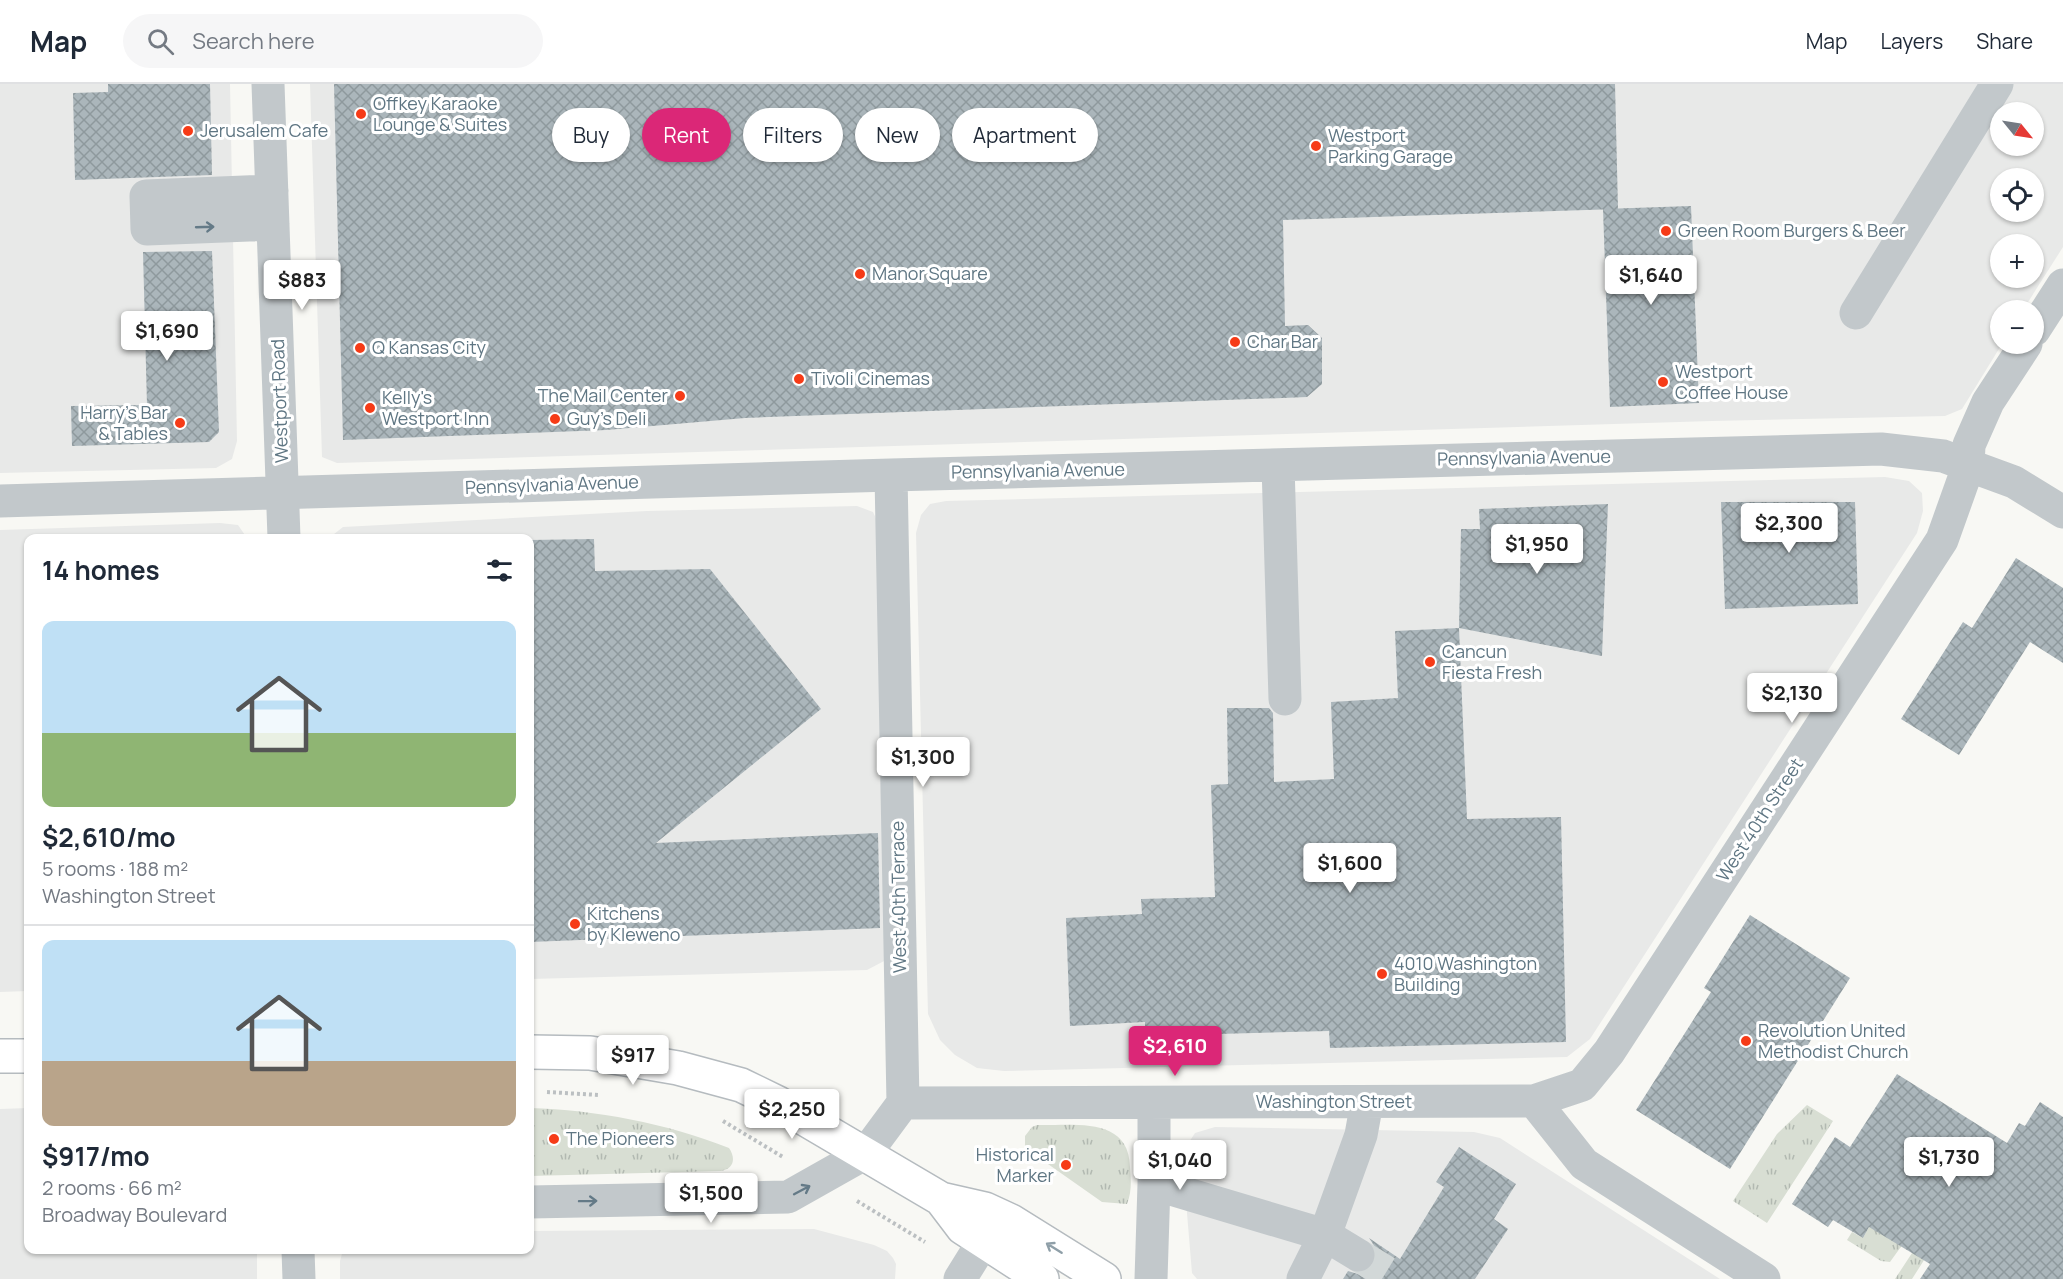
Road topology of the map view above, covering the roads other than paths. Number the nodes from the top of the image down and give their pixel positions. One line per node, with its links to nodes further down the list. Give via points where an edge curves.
1 (268, 84): 3 (street, Westport Road)
2 (1996, 84): 6 (street)
3 (272, 191): 4 (street, Westport Road); 4 (street, one-way to 4, via 146,196 147,229)
4 (273, 224): 12 (street, Westport Road)
5 (2063, 285): 7 (street)
6 (1856, 313)
7 (2044, 314)
8 (2019, 354): 10 (street, West 40th Street, via 1988,402 1969,445)
9 (1278, 465): 10 (street, Pennsylvania Avenue, via 1881,449 1943,456); 11 (street, Pennsylvania Avenue); 16 (street)
10 (1968, 467): 14 (street, Pennsylvania Avenue, via 2014,482); 20 (street, West 40th Street, via 1942,540 1609,1052 1582,1085)
11 (891, 475): 12 (street, Pennsylvania Avenue); 22 (street, West 40th Terrace)
12 (283, 494): 13 (street, Pennsylvania Avenue); 15 (street, Westport Road)
13 (0, 501)
14 (2063, 512)
15 (284, 534)
16 (1285, 699)
17 (534, 1052): 24 (main road, via 590,1053 678,1068 741,1085)
18 (0, 1056): 19 (main road)
19 (24, 1056)
20 (1534, 1101): 21 (street, Washington Street); 38 (street, via 1584,1164)
21 (1367, 1102): 23 (street, Washington Street); 28 (street, via 1361,1135)
22 (903, 1103): 23 (street, Washington Street); 24 (street)
23 (1154, 1103): 25 (street)
24 (866, 1153): 26 (main road); 27 (street, one-way to 24, via 788,1197)
25 (1154, 1184): 28 (street); 37 (street)
26 (941, 1199): 29 (main road, via 963,1228); 36 (main road, one-way to 26, via 1011,1221 974,1206)
27 (534, 1203)
28 (1325, 1235): 31 (street); 32 (street)
29 (983, 1242): 34 (street); 35 (main road)
30 (298, 1254): 33 (street)
31 (1358, 1255)
32 (1314, 1275)
33 (299, 1279)
34 (960, 1279)
35 (1042, 1279)
36 (1104, 1279)
37 (1151, 1279)
38 (1764, 1279)

